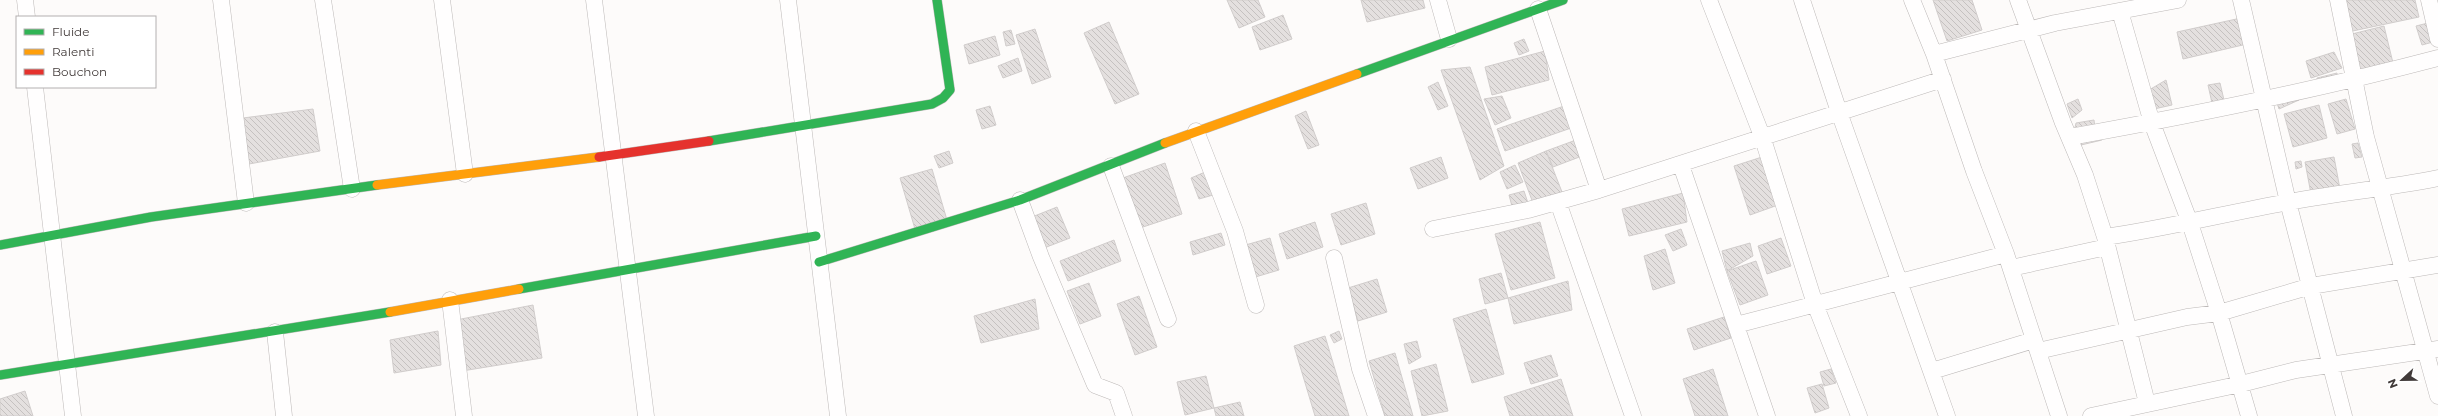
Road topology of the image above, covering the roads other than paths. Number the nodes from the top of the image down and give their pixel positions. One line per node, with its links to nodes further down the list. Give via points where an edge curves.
1 (25, 0): 20 (street)
2 (221, 0): 47 (street)
3 (323, 0): 41 (street)
4 (442, 0): 39 (street)
5 (594, 0): 36 (street)
6 (788, 0): 32 (street)
7 (937, 0): 32 (street, via 950,90 943,98 932,104)
8 (1438, 0): 22 (street)
9 (1563, 0): 18 (street)
10 (1710, 0): 34 (street)
11 (1802, 0): 30 (street)
12 (1912, 0): 24 (street)
13 (2018, 0): 21 (street)
14 (2178, 0): 19 (street)
15 (2241, 0): 29 (street)
16 (2338, 0): 27 (street)
17 (2429, 0): 23 (street)
18 (1538, 9): 22 (street); 43 (street)
19 (2120, 11): 21 (street); 31 (street)
20 (27, 16)
21 (2028, 30): 24 (street); 35 (street)
22 (1449, 39): 33 (street)
23 (2438, 39)
24 (1934, 54): 26 (street)
25 (2438, 58): 27 (street)
26 (1943, 79): 30 (street); 55 (street, via 1974,171)
27 (2354, 80): 29 (street); 42 (street, via 2366,137)
28 (35, 88): 50 (street)
29 (2266, 98): 31 (street); 46 (street)
30 (1839, 112): 34 (street); 60 (street)
31 (2152, 122): 35 (street); 48 (street)
32 (804, 125): 36 (street); 51 (street)
33 (1196, 131): 38 (street); 64 (street, via 1235,231)
34 (1762, 136): 37 (street); 63 (street)
35 (2070, 137): 52 (street)
36 (613, 155): 39 (street); 58 (street)
37 (1681, 164): 43 (street); 67 (street)
38 (1111, 166): 44 (street); 66 (street)
39 (466, 174): 41 (street)
40 (2438, 178): 42 (street)
41 (352, 189): 47 (street)
42 (2381, 189): 46 (street); 59 (street)
43 (1599, 190): 45 (street)
44 (1020, 200): 56 (street); 84 (street, via 1041,258 1095,385 1116,393)
45 (1558, 202): 49 (street); 86 (street)
46 (2288, 202): 48 (street); 61 (street)
47 (246, 203): 50 (street)
48 (2190, 223): 52 (street); 65 (street)
49 (1433, 229)
50 (53, 234): 53 (street); 72 (street)
51 (816, 236): 56 (street); 58 (street)
52 (2106, 242): 55 (street); 68 (street)
53 (0, 245)
54 (1334, 258): 85 (street, via 1360,369)
55 (2009, 261): 60 (street); 70 (street)
56 (820, 262): 83 (street)
57 (2438, 265): 59 (street)
58 (628, 268): 62 (street); 82 (street)
59 (2404, 272): 61 (street); 71 (street)
60 (1901, 282): 63 (street); 74 (street)
61 (2312, 286): 65 (street); 73 (street)
62 (450, 300): 69 (street); 81 (street)
63 (1816, 304): 67 (street); 88 (street)
64 (1256, 305)
65 (2219, 313): 68 (street); 76 (street)
66 (1168, 319)
67 (1736, 325): 87 (street)
68 (2128, 330): 70 (street); 78 (street)
69 (276, 332): 72 (street); 80 (street)
70 (2036, 345): 74 (street); 90 (street)
71 (2432, 350): 73 (street); 77 (street)
72 (67, 366): 75 (street); 79 (street)
73 (2329, 366): 76 (street, via 2296,370); 93 (street)
74 (1932, 371): 89 (street)
75 (0, 375)
76 (2241, 384): 78 (street); 92 (street)
77 (2438, 396)
78 (2146, 403): 91 (street)
79 (73, 416)
80 (284, 416)
81 (464, 416)
82 (646, 416)
83 (838, 416)
84 (1124, 416)
85 (1376, 416)
86 (1633, 416)
87 (1767, 416)
88 (1859, 416)
89 (1947, 416)
90 (2059, 416)
91 (2091, 416)
92 (2249, 416)
93 (2344, 416)

